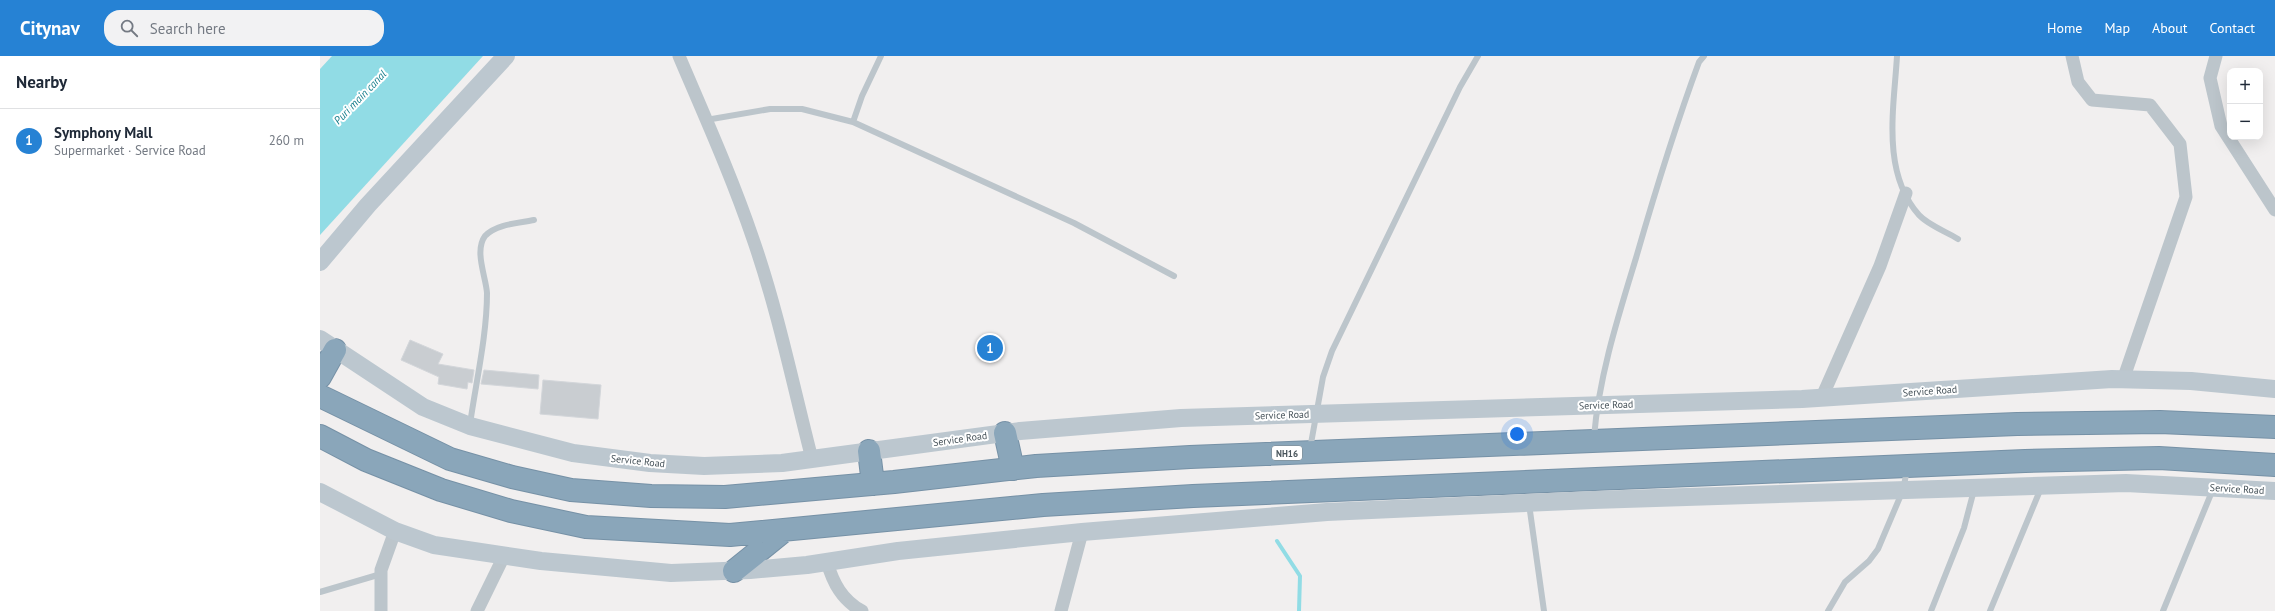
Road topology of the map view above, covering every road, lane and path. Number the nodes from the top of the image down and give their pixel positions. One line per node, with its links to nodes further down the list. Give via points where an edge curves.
1 (506, 56): 15 (street, via 368,205)
2 (679, 56): 9 (street)
3 (881, 56): 10 (lane)
4 (1478, 56): 24 (lane, via 1460,87 1332,351 1323,377)
5 (1704, 56): 23 (lane, via 1699,62 1674,132 1615,328)
6 (1897, 56): 11 (lane, via 1893,155)
7 (2072, 56): 19 (street, via 2078,82 2092,100 2150,105 2180,144 2186,197)
8 (2216, 56): 12 (street, via 2210,78 2221,126)
9 (706, 120): 10 (lane, via 770,109 802,109); 33 (street, via 765,276)
10 (853, 122): 16 (lane, via 1074,223)
11 (1906, 193): 14 (lane, via 1920,217); 22 (street, via 1880,266)
12 (2275, 210)
13 (534, 220): 25 (lane, via 490,232 484,237 481,246 487,292 486,312)
14 (1958, 239)
15 (320, 262)
16 (1174, 276)
17 (328, 344): 18 (highway); 25 (street, Service Road, via 423,407)
18 (320, 377)
19 (2123, 380): 20 (street, Service Road, via 2191,381); 22 (street, Service Road)
20 (2275, 389)
21 (320, 396): 38 (highway, NH16, via 450,459 512,477 571,490 651,496 725,497)
22 (1822, 397): 23 (street, Service Road)
23 (1597, 405): 24 (street, Service Road); 29 (lane)
24 (1316, 414): 27 (street, Service Road, via 1181,418); 32 (lane)
25 (470, 426): 33 (street, Service Road, via 573,453 650,463 704,466 782,463)
26 (2275, 427): 29 (highway, NH16, via 2160,422 2017,424)
27 (1005, 433): 31 (street, Service Road); 37 (highway)
28 (320, 436): 34 (highway)
29 (1594, 439): 32 (highway, NH16)
30 (320, 450): 34 (highway)
31 (869, 451): 33 (street, Service Road); 38 (highway)
32 (1309, 452): 37 (highway, NH16)
33 (812, 459)
34 (366, 460): 47 (highway, via 442,490 511,511 586,527 730,535)
35 (2275, 465): 36 (highway, via 2158,458)
36 (1908, 466): 42 (highway); 43 (lane)
37 (1013, 469): 38 (highway, NH16)
38 (873, 484)
39 (2042, 487): 40 (street, Service Road); 41 (street, Service Road, via 2126,483); 62 (lane)
40 (1974, 488): 43 (street, Service Road); 61 (lane, via 1964,528)
41 (2214, 488): 44 (street, Service Road); 63 (lane)
42 (1594, 489): 43 (street, Service Road); 46 (street, Service Road); 47 (highway, via 1193,496 1051,505)
43 (1903, 490): 60 (lane, via 1878,549 1845,582)
44 (2275, 491)
45 (320, 492): 48 (street, Service Road)
46 (1529, 503): 49 (street, Service Road, via 1327,512); 59 (lane)
47 (785, 530): 52 (highway)
48 (395, 531): 50 (street, Service Road, via 434,545); 53 (street)
49 (1082, 532): 51 (street, Service Road, via 898,551); 58 (street)
50 (504, 556): 52 (street, Service Road, via 541,562 671,573); 56 (street)
51 (827, 562): 52 (street, Service Road); 57 (street, via 835,585 843,597)
52 (734, 571)
53 (381, 574): 54 (lane); 55 (street)
54 (320, 592)
55 (381, 611)
56 (477, 611)
57 (862, 611)
58 (1061, 611)
59 (1544, 611)
60 (1828, 611)
61 (1931, 611)
62 (1990, 611)
63 (2163, 611)

